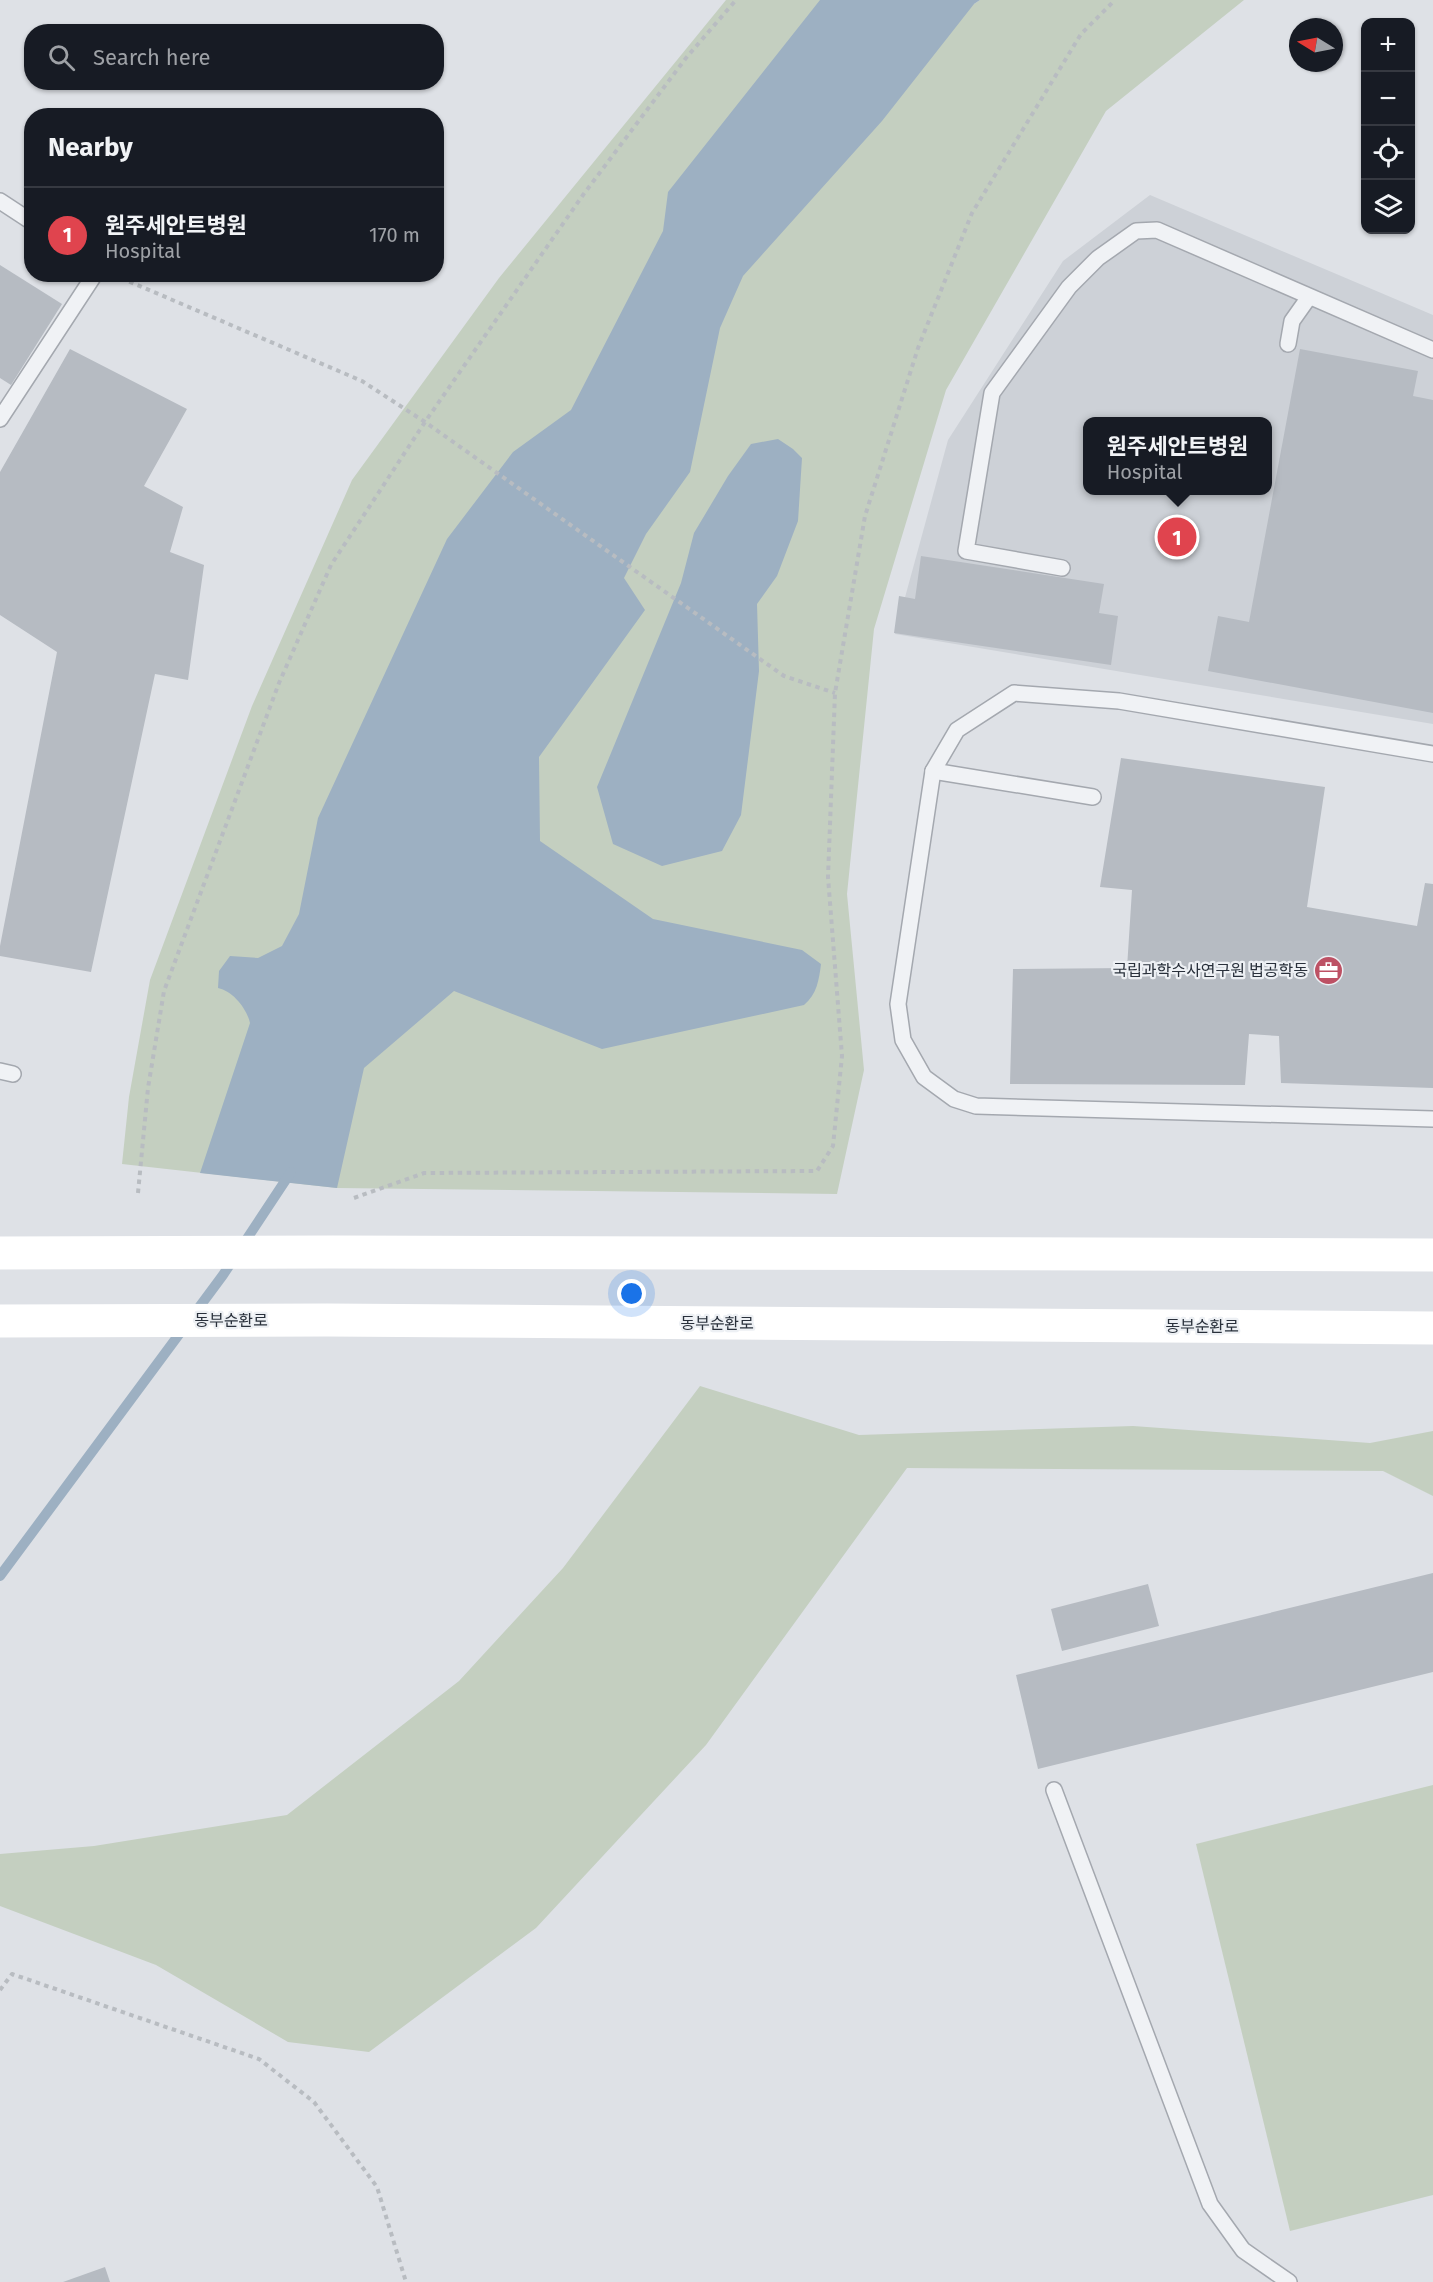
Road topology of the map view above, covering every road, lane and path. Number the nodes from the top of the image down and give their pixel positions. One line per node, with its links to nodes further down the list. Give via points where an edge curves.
1 (736, 0): 11 (path, via 686,57 583,195)
2 (1115, 0): 13 (path, via 1081,34 972,213 922,338 865,516)
3 (0, 201): 4 (lane)
4 (24, 217)
5 (90, 282): 10 (lane)
6 (133, 282): 11 (path, via 362,381)
7 (1309, 297): 8 (lane, via 1292,321); 9 (lane); 12 (lane, via 1157,230 1136,231 1098,258 1069,287 992,393 966,551)
8 (1288, 344)
9 (1433, 351)
10 (0, 419)
11 (425, 422): 13 (path, via 784,676); 18 (path, via 331,565 279,683 164,991 148,1088)
12 (1062, 568)
13 (835, 693): 19 (path, via 828,877 842,1056 833,1146 817,1171 424,1173)
14 (1433, 754): 15 (lane, via 1119,701 1014,693 957,730)
15 (933, 771): 16 (lane); 17 (lane, via 898,1004 903,1040 924,1077 954,1099 976,1106)
16 (1093, 797)
17 (1433, 1119)
18 (138, 1193)
19 (354, 1198)
20 (0, 1253): 21 (street)
21 (1433, 1255)
22 (0, 1321): 23 (street, 동부순환로)
23 (1433, 1328)
24 (1054, 1790): 27 (lane, via 1210,2204 1243,2250)
25 (0, 1990): 26 (path, via 12,1974 259,2059 314,2102 377,2187)
26 (406, 2282)
27 (1289, 2282)

